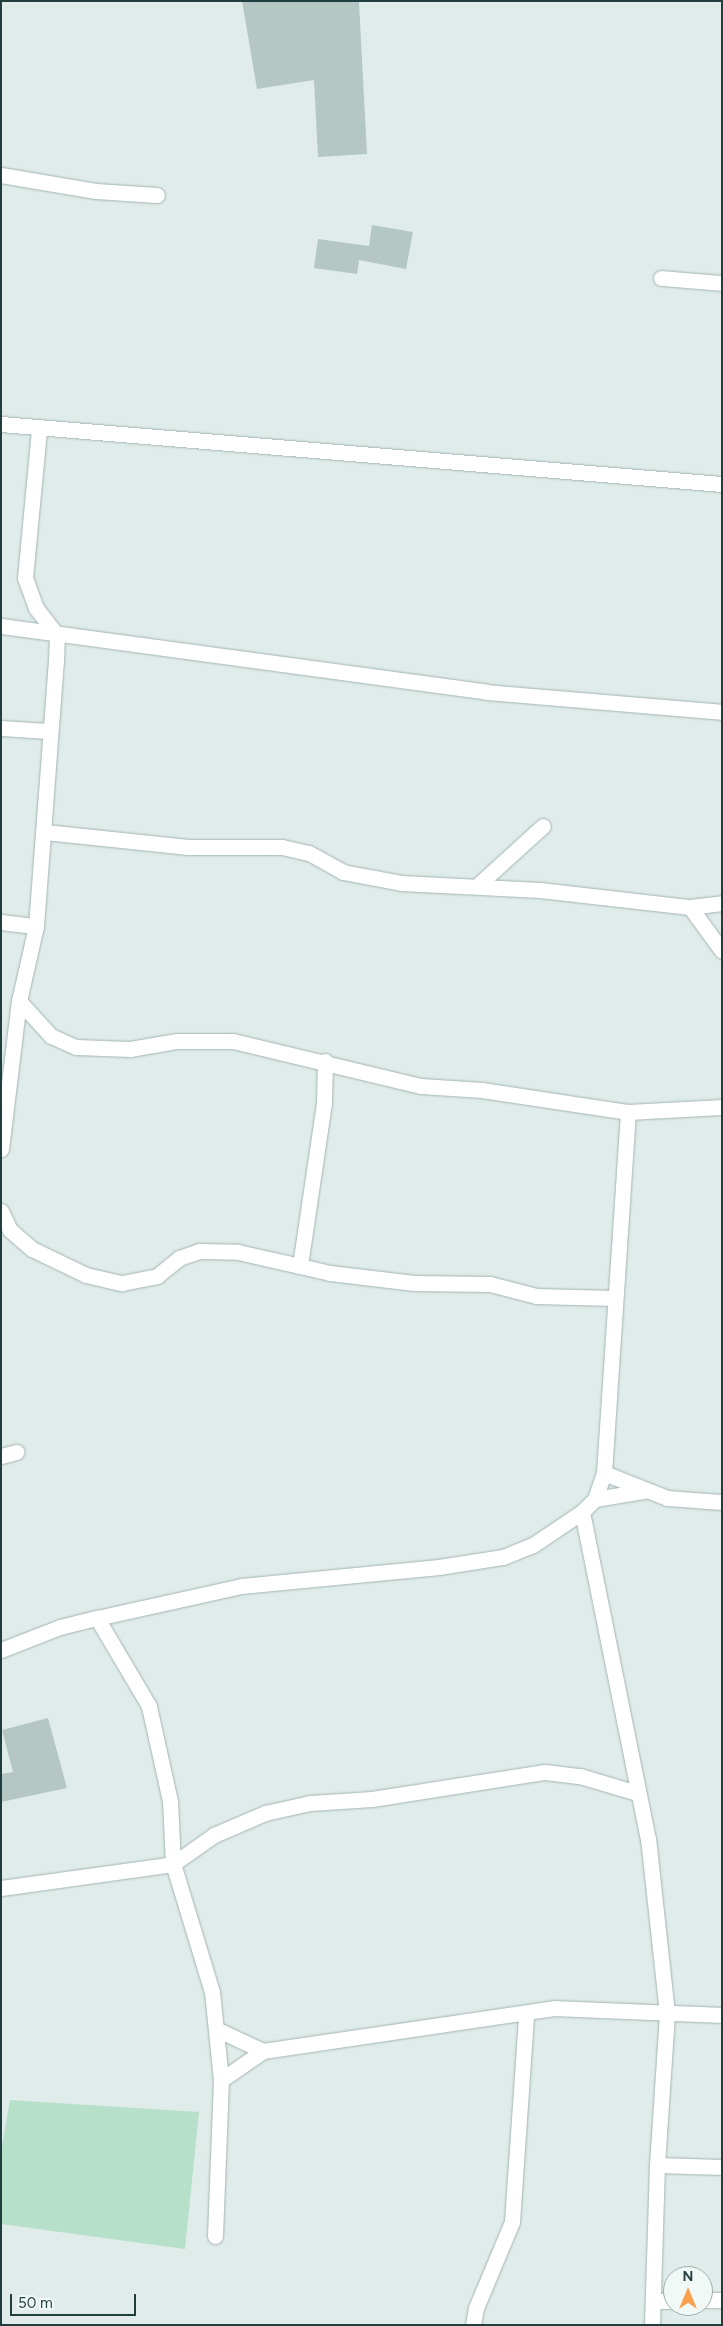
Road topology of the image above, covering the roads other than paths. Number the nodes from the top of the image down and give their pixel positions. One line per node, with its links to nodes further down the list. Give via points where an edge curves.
1 (1, 175): 2 (street, via 96,190)
2 (157, 195)
3 (661, 278): 4 (street)
4 (722, 283)
5 (1, 424): 6 (street)
6 (39, 430): 7 (street); 9 (street, via 25,578 36,608)
7 (722, 484)
8 (1, 626): 9 (street)
9 (57, 635): 10 (street, via 486,692); 12 (street)
10 (722, 712)
11 (1, 728): 12 (street)
12 (48, 730): 14 (street)
13 (543, 826): 15 (street)
14 (45, 832): 15 (street, via 188,847 282,847 309,853 342,872 401,883); 19 (street)
15 (477, 886): 17 (street)
16 (722, 903): 17 (street)
17 (690, 907): 20 (street)
18 (1, 922): 19 (street)
19 (36, 926): 21 (street)
20 (722, 951)
21 (19, 1000): 22 (street, via 50,1036 76,1047 130,1049 177,1041 233,1041); 25 (street)
22 (325, 1061): 24 (street, via 421,1086 482,1090); 27 (street, via 324,1103)
23 (722, 1107): 24 (street)
24 (628, 1112): 28 (street)
25 (1, 1149)
26 (1, 1211): 27 (street, via 10,1230 32,1249 86,1275 122,1283 157,1276 179,1258 199,1251 238,1252)
27 (300, 1266): 28 (street, via 330,1273 414,1282 490,1284 536,1296)
28 (614, 1298): 29 (street)
29 (604, 1473): 30 (street); 31 (street)
30 (644, 1491): 31 (street); 32 (street, via 687,1502)
31 (595, 1499): 33 (street)
32 (722, 1502)
33 (582, 1512): 34 (street, via 532,1545 503,1557 439,1567 241,1586); 36 (street)
34 (97, 1618): 35 (street, via 60,1627); 37 (street, via 149,1706 170,1801)
35 (1, 1650)
36 (637, 1793): 37 (street, via 580,1776 545,1772 372,1798 310,1803 264,1813 221,1832); 39 (street, via 648,1838)
37 (173, 1864): 38 (street); 42 (street, via 212,1992)
38 (1, 1888)
39 (667, 2014): 40 (street, via 554,2008); 41 (street); 45 (street)
40 (526, 2015): 43 (street); 50 (street, via 512,2222)
41 (722, 2015)
42 (216, 2029): 43 (street); 44 (street)
43 (263, 2051): 44 (street)
44 (221, 2080): 47 (street)
45 (657, 2165): 46 (street); 48 (street)
46 (722, 2167)
47 (215, 2236)
48 (653, 2301): 49 (street); 51 (street)
49 (663, 2301)
50 (472, 2325)
51 (652, 2325)

